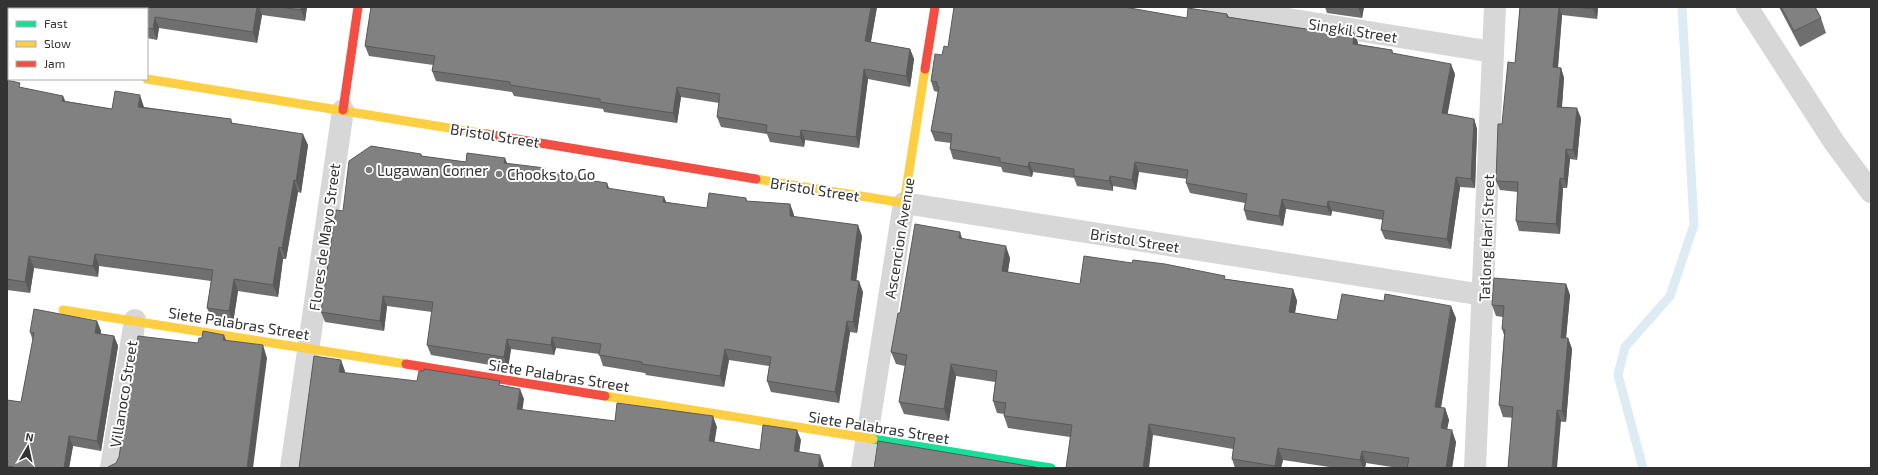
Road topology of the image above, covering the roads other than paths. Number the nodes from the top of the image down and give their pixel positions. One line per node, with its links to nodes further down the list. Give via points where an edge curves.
1 (358, 7): 8 (street, Flores de Mayo Street)
2 (935, 7): 10 (street, Ascencion Avenue)
3 (1213, 7): 6 (street, Singkil Street)
4 (1495, 7): 6 (street, Tatlong Hari Street)
5 (1747, 7): 9 (street, via 1834,142)
6 (1493, 52): 11 (street, Tatlong Hari Street)
7 (148, 79): 8 (street, Bristol Street)
8 (343, 110): 10 (street, Bristol Street); 14 (street, Flores de Mayo Street)
9 (1871, 192)
10 (904, 204): 11 (street, Bristol Street); 15 (street, Ascencion Avenue)
11 (1483, 295): 20 (street, Tatlong Hari Street)
12 (62, 310): 13 (street, Siete Palabras Street)
13 (135, 320): 14 (street, Siete Palabras Street); 16 (street, Villanoco Street)
14 (308, 349): 15 (street, Siete Palabras Street); 17 (street, Flores de Mayo Street)
15 (867, 439): 18 (street, Ascencion Avenue); 19 (street, Siete Palabras Street)
16 (111, 468)
17 (291, 468)
18 (862, 468)
19 (1051, 468)
20 (1475, 468)

